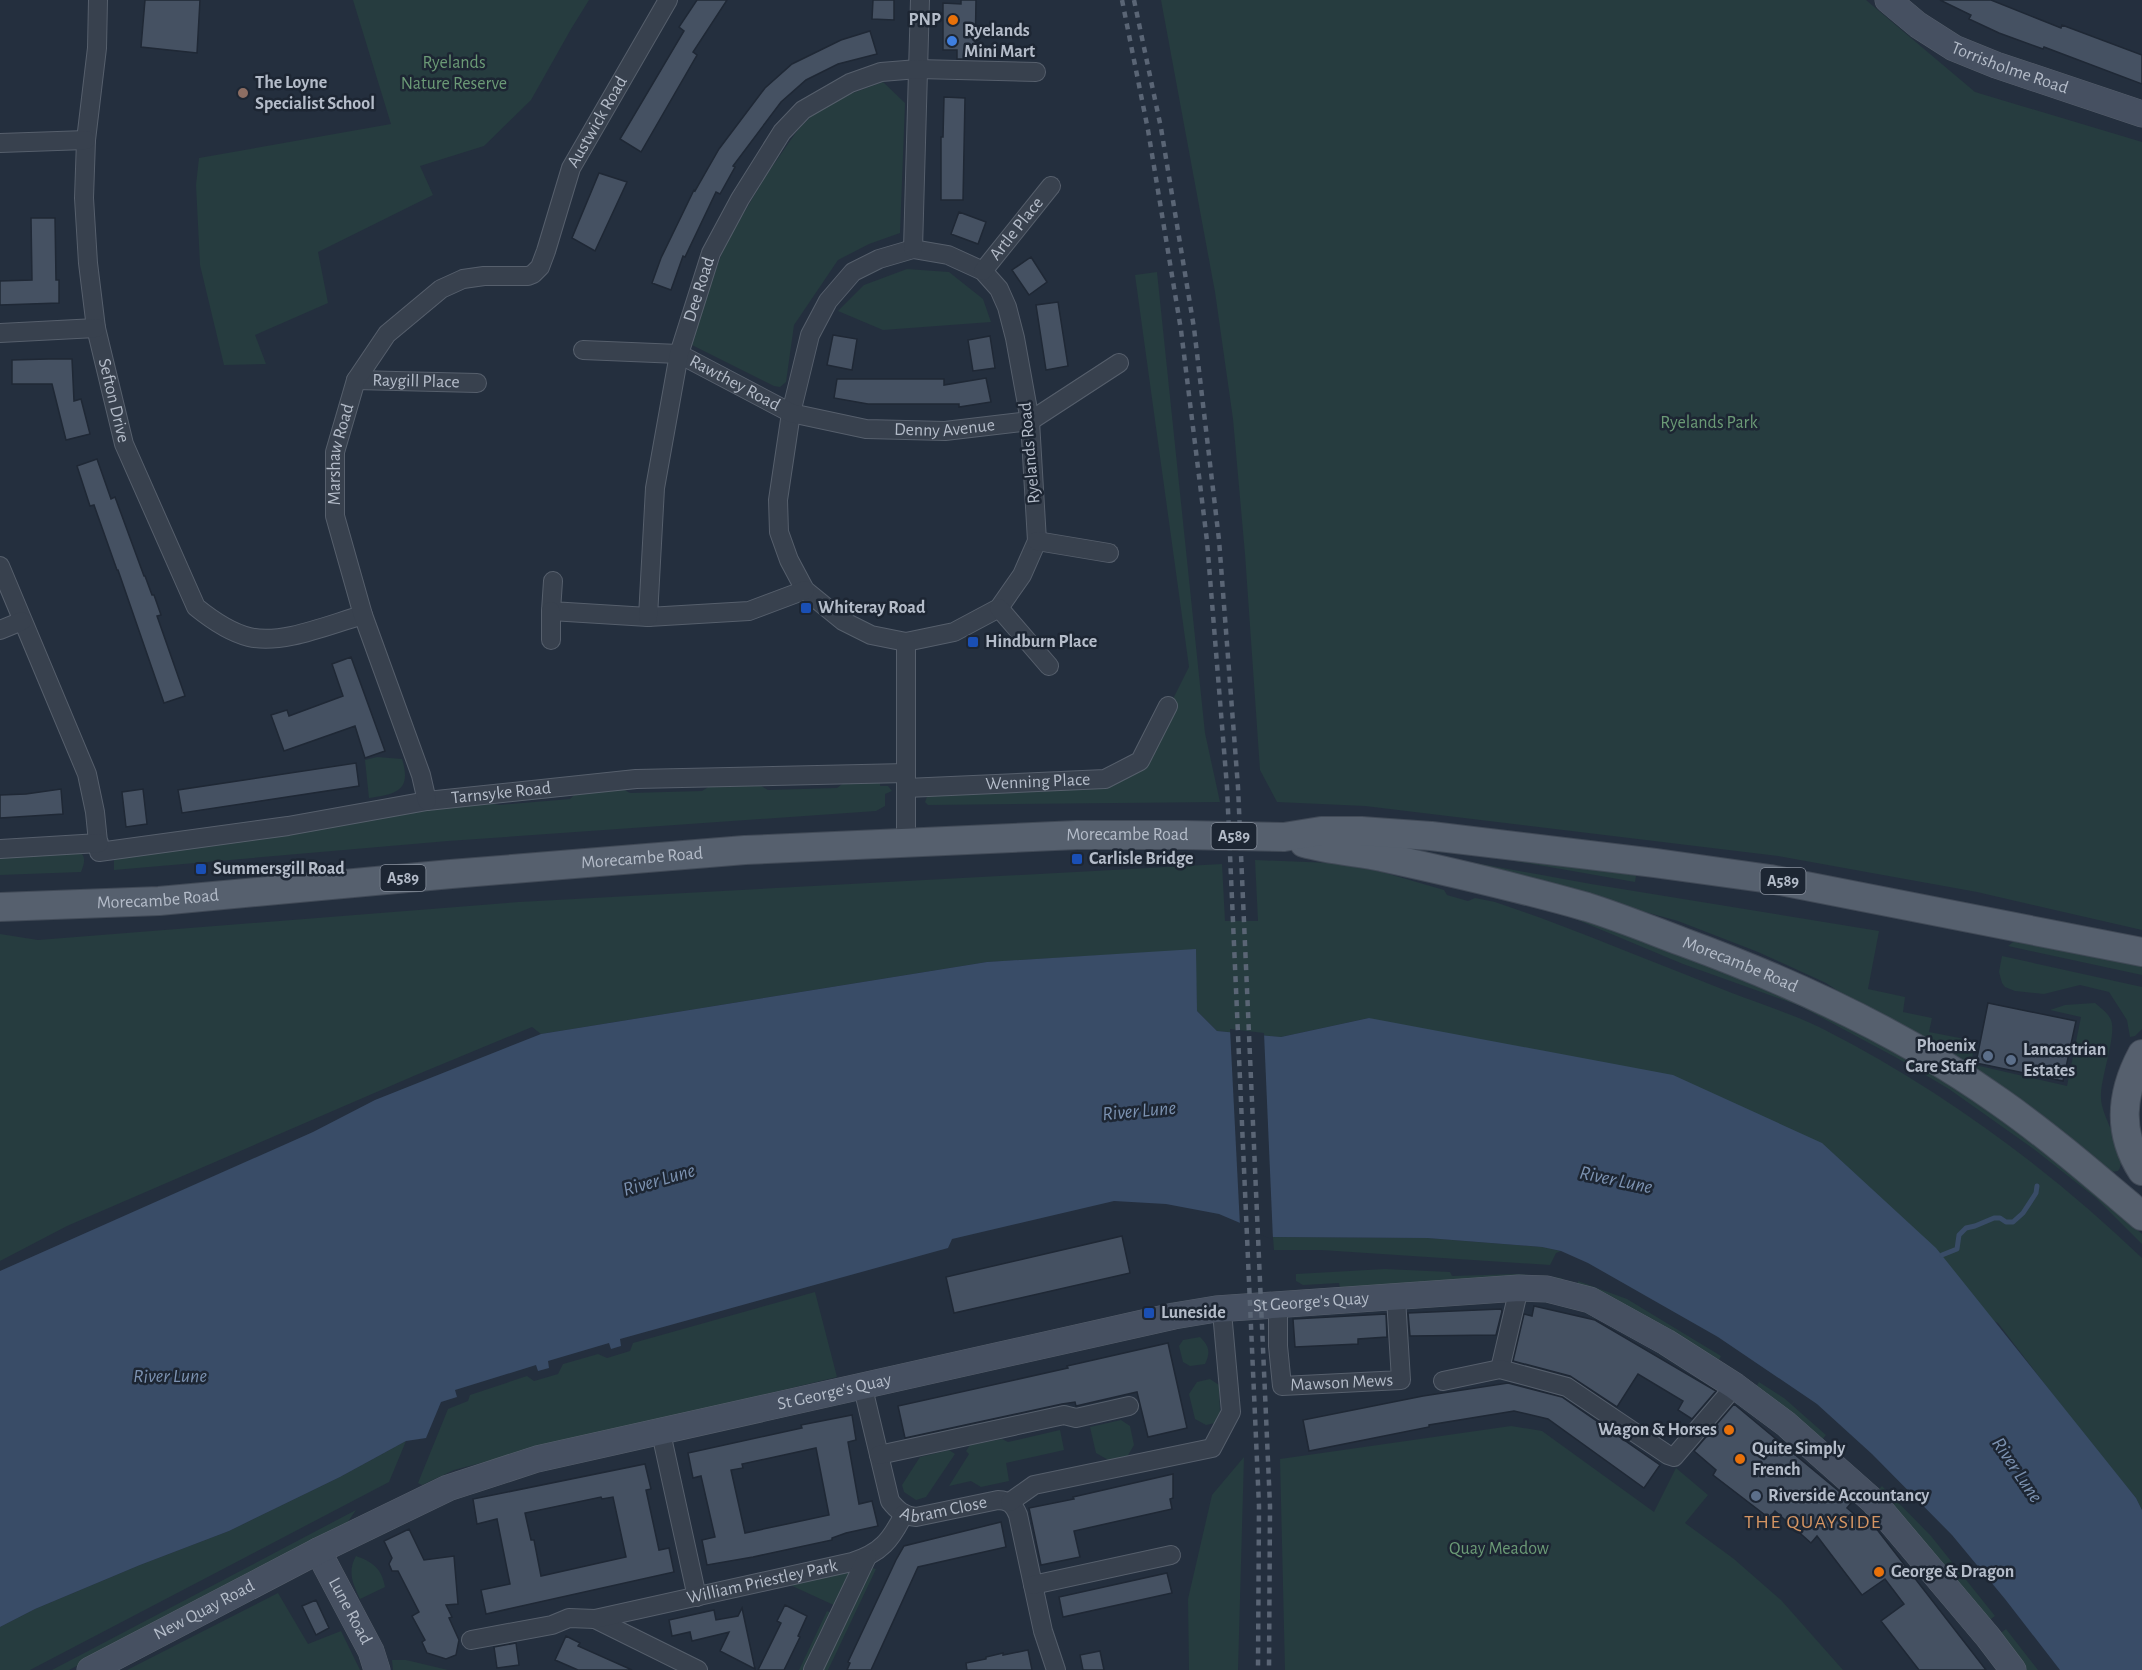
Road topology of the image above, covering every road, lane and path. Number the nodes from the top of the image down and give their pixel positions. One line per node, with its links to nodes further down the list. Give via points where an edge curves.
1 (98, 0): 8 (street, Sefton Drive)
2 (668, 0): 12 (street, Austwick Road, via 570,168)
3 (920, 0): 5 (street)
4 (1888, 0): 7 (street, Torrisholme Road, via 1918,26 1954,48)
5 (918, 69): 6 (street, Dee Road); 11 (street); 17 (street, Dee Road, via 881,72 850,83 802,110 782,132 711,253)
6 (1036, 72)
7 (2142, 114)
8 (86, 140): 9 (street); 14 (street, Sefton Drive, via 84,198)
9 (0, 143)
10 (1051, 186): 13 (street, Artle Place)
11 (913, 249): 13 (street, Ryelands Road, via 948,255); 21 (street, Ryelands Road, via 853,272 828,301 810,335)
12 (546, 251): 19 (street, Marshaw Road, via 534,274 463,279 441,289 387,334)
13 (983, 271): 22 (street, Ryelands Road, via 999,289 1007,307)
14 (96, 328): 15 (street); 30 (street, Sefton Drive, via 124,444 196,607 217,624 250,637 281,638)
15 (0, 333)
16 (583, 350): 17 (street)
17 (679, 354): 21 (street, Rawthey Road); 31 (street, Dee Road, via 655,488)
18 (1119, 363): 22 (street, Denny Avenue)
19 (356, 380): 20 (street, Raygill Place); 30 (street, Marshaw Road, via 335,452 335,516)
20 (477, 382)
21 (791, 413): 22 (street, Denny Avenue, via 866,429 945,431); 27 (street, Ryelands Road, via 778,500 779,532)
22 (1030, 421): 23 (street, Ryelands Road)
23 (1037, 541): 24 (street); 28 (street, Ryelands Road, via 1022,575)
24 (1109, 553)
25 (0, 566): 32 (street)
26 (553, 581): 29 (street)
27 (805, 590): 31 (street, via 749,612); 35 (street, Ryelands Road, via 843,621 872,634)
28 (999, 608): 35 (street, Ryelands Road, via 954,632); 36 (street)
29 (551, 611): 31 (street); 34 (street)
30 (363, 615): 39 (street, Marshaw Road)
31 (648, 617)
32 (22, 621): 33 (street); 42 (street, via 87,774)
33 (0, 630)
34 (551, 639)
35 (906, 642): 38 (street)
36 (1049, 666)
37 (1167, 706): 38 (street, Wenning Place, via 1140,761 1105,779)
38 (906, 781): 39 (street, Tarnsyke Road, via 636,779); 41 (street)
39 (427, 801): 42 (street, Tarnsyke Road, via 288,826)
40 (1284, 837): 41 (main road, Morecambe Road / A589, via 1077,836); 45 (main road, Morecambe Road / A589, via 1321,831 1431,836 1667,864 1781,881); 48 (main road, Morecambe Road / A589, via 1324,849 1437,869 1588,908 1792,985 1895,1037 1998,1101 2062,1148)
41 (906, 844): 44 (main road, Morecambe Road / A589, via 745,850 159,901)
42 (99, 847): 43 (street, Tarnsyke Road)
43 (0, 849)
44 (0, 907)
45 (2142, 952)
46 (2142, 1054): 47 (main road, via 2126,1094 2124,1127)
47 (2142, 1171)
48 (2142, 1216)
49 (1519, 1288): 50 (street, St George's Quay); 53 (street); 55 (street, St George's Quay, via 1546,1289 1590,1300)
50 (1396, 1298): 51 (street, St George's Quay); 51 (street, Mawson Mews, via 1401,1380 1282,1386)
51 (1278, 1306): 56 (street, St George's Quay, via 1216,1309 1150,1321)
52 (1223, 1323): 60 (street, Abram Close, via 1231,1412 1212,1448 1034,1485)
53 (1500, 1368): 54 (street); 55 (street, via 1567,1387 1674,1457)
54 (1443, 1381)
55 (1735, 1386): 74 (street, St George's Quay, via 1786,1424 1874,1502)
56 (863, 1388): 58 (street, St George's Quay); 59 (street, Abram Close)
57 (1129, 1406): 59 (street, via 1076,1418 1064,1415)
58 (660, 1433): 62 (street, St George's Quay, via 537,1460 447,1488); 66 (street)
59 (879, 1455): 61 (street, Abram Close, via 890,1501)
60 (1010, 1502): 61 (street, Abram Close, via 991,1501 925,1516); 65 (street, Abram Close, via 1018,1515)
61 (904, 1514): 64 (street, William Priestley Park, via 885,1545)
62 (318, 1551): 69 (street, New Quay Road); 70 (street, Lune Road, via 371,1651)
63 (1171, 1555): 65 (street)
64 (867, 1557): 66 (street, William Priestley Park); 72 (street)
65 (1033, 1585): 73 (street, Abram Close)
66 (697, 1597): 67 (street, William Priestley Park)
67 (598, 1618): 68 (street, William Priestley Park, via 569,1618); 71 (street)
68 (471, 1641)
69 (90, 1670)
70 (377, 1670)
71 (698, 1670)
72 (813, 1670)
73 (1056, 1670)
74 (2013, 1670)

